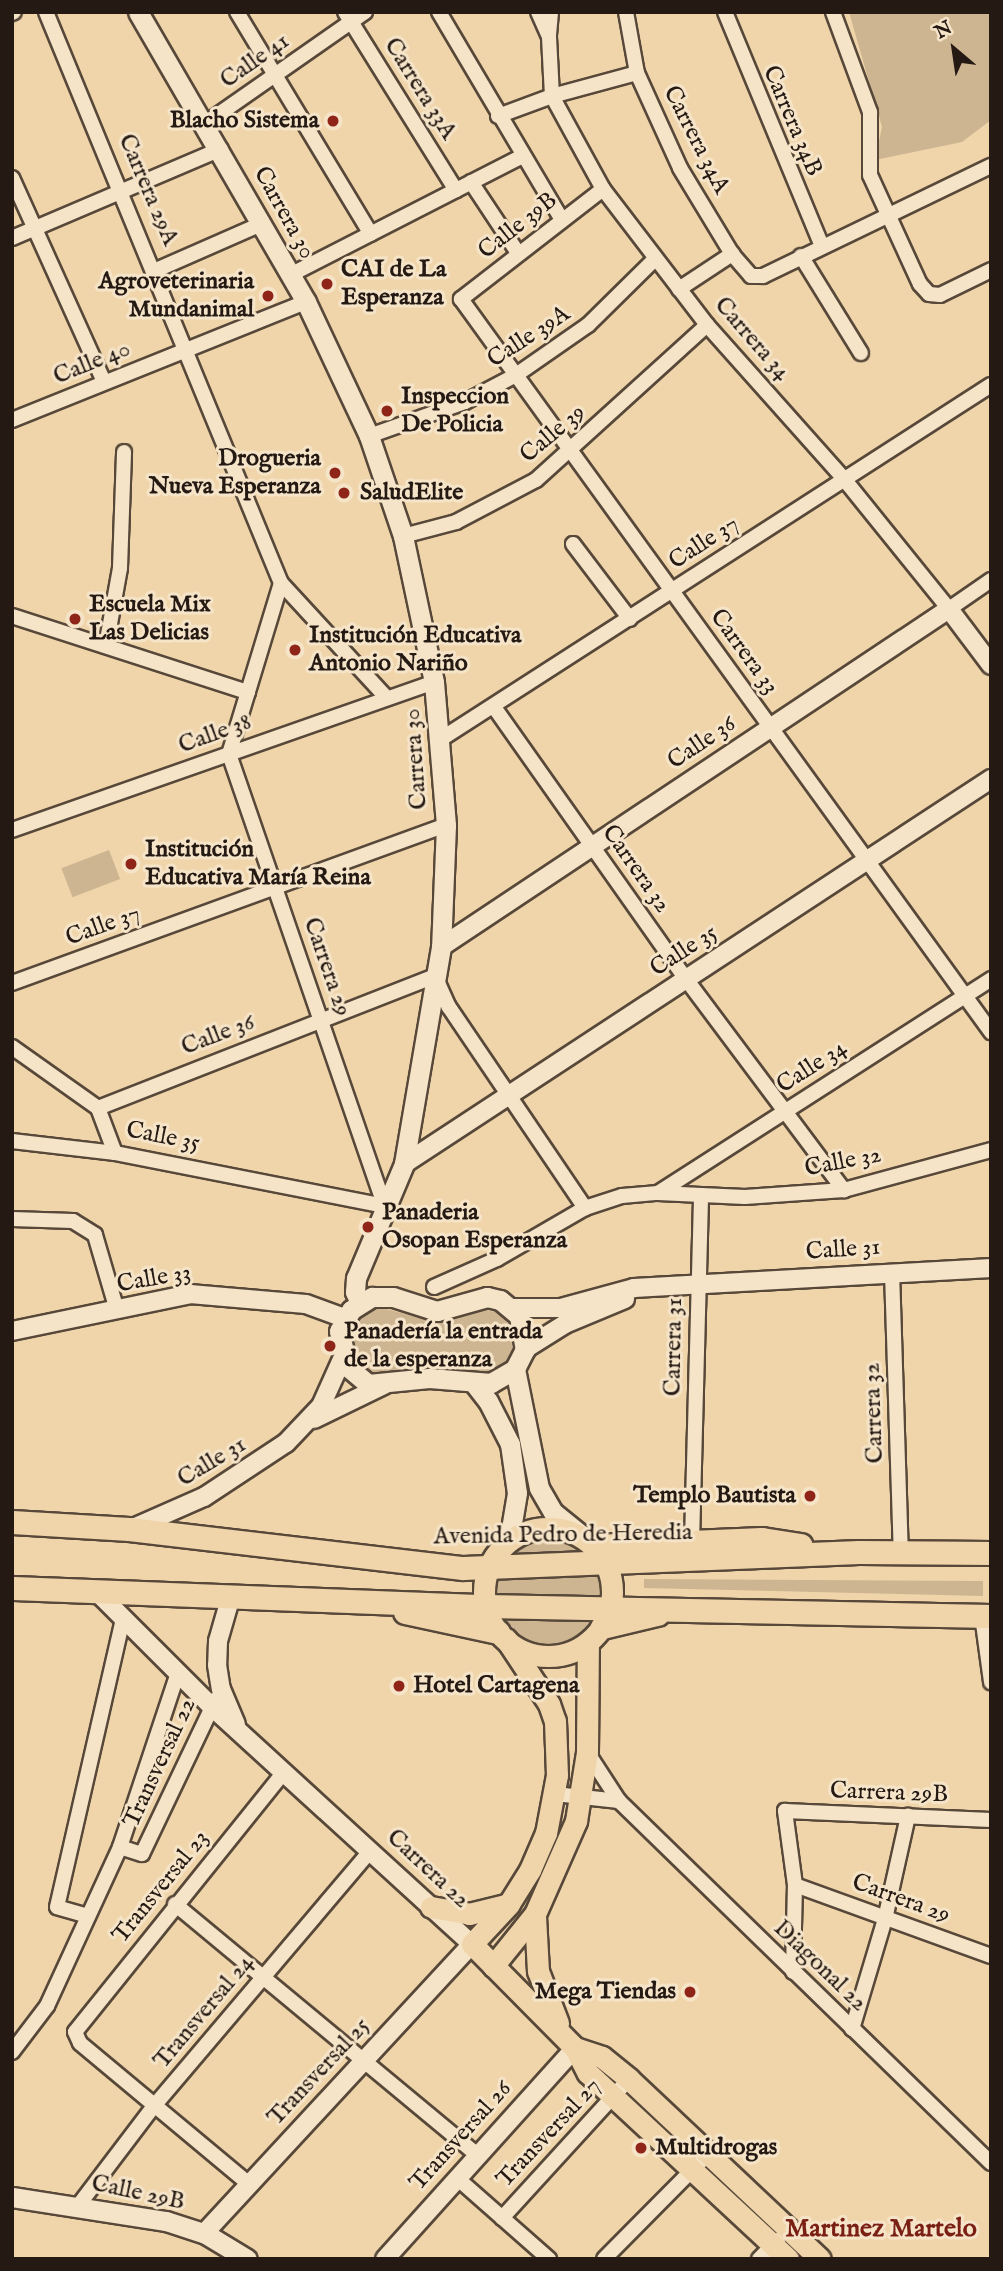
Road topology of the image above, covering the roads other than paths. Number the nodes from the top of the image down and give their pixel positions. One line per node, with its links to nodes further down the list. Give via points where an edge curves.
1 (46, 12): 25 (street, Carrera 29A)
2 (138, 12): 17 (main road, Carrera 30)
3 (237, 12): 14 (street)
4 (365, 12): 11 (street, Calle 41)
5 (439, 12): 16 (street)
6 (538, 12): 12 (street, Carrera 34)
7 (551, 12): 12 (street)
8 (626, 12): 13 (street, Carrera 34A)
9 (724, 12): 32 (street, Carrera 34B)
10 (833, 12): 26 (street, via 870,112 870,175)
11 (348, 17): 14 (street, Calle 41); 24 (street, Carrera 33A)
12 (549, 37): 15 (street, Carrera 34)
13 (637, 73): 15 (street); 34 (street, Carrera 34A, via 680,168)
14 (275, 75): 17 (street, Calle 41); 30 (street)
15 (552, 96): 16 (street); 23 (street, Carrera 34)
16 (498, 116): 19 (street)
17 (206, 123): 18 (main road, Carrera 30)
18 (221, 149): 25 (street); 28 (main road, Carrera 30)
19 (523, 156): 22 (street); 27 (street)
20 (991, 166): 26 (street)
21 (12, 178): 29 (street)
22 (471, 182): 24 (street); 33 (street)
23 (603, 189): 27 (street, Calle 39B); 36 (street, Carrera 34)
24 (456, 190): 30 (street)
25 (120, 192): 29 (street); 38 (street, Carrera 29A)
26 (885, 216): 32 (street); 37 (street, via 929,294 958,288)
27 (562, 220): 33 (street, Calle 39B)
28 (261, 223): 38 (street); 39 (main road, Carrera 30)
29 (35, 228): 31 (street); 47 (street)
30 (371, 234): 39 (street)
31 (12, 238)
32 (822, 246): 35 (street)
33 (518, 253): 41 (street, Calle 39B)
34 (732, 254): 35 (street, Carrera 34A, via 751,276 763,276); 40 (street)
35 (802, 257): 45 (street)
36 (655, 259): 40 (street, Carrera 34); 46 (street, Calle 39A, via 588,325)
37 (991, 270)
38 (154, 271): 44 (street, Carrera 29A)
39 (290, 275): 42 (main road, Carrera 30)
40 (679, 289): 43 (street, Carrera 34)
41 (460, 299): 46 (street, Carrera 33)
42 (306, 302): 44 (street, Calle 40); 50 (main road, Carrera 30)
43 (707, 325): 51 (street, Calle 39); 53 (street, Carrera 34)
44 (184, 350): 47 (street, Calle 40); 57 (street, Carrera 29A)
45 (861, 353)
46 (516, 375): 50 (street, Calle 39A, via 466,402); 51 (street, Carrera 33)
47 (104, 382): 49 (street, Calle 40)
48 (991, 385): 53 (street, Calle 37)
49 (12, 420)
50 (369, 436): 54 (main road, Carrera 30)
51 (570, 451): 54 (street, Calle 39, via 497,503 456,522); 58 (street, Carrera 33)
52 (124, 452): 62 (street, via 120,568)
53 (844, 479): 58 (street, Calle 37); 59 (street, Carrera 34)
54 (403, 536): 64 (main road, Carrera 30)
55 (573, 544): 61 (street)
56 (991, 580): 59 (street, Calle 36)
57 (281, 583): 65 (street); 66 (street)
58 (672, 591): 61 (street, Calle 37); 68 (street, Carrera 33)
59 (949, 609): 63 (street, Carrera 34); 68 (street, Calle 36)
60 (12, 615): 62 (street)
61 (630, 619): 67 (street, Calle 37)
62 (106, 646): 65 (street)
63 (991, 665)
64 (434, 682): 66 (street, Calle 38); 69 (main road, Carrera 30)
65 (248, 692): 70 (street)
66 (386, 697): 70 (street, Calle 38)
67 (494, 707): 69 (street, Calle 37); 74 (street, Carrera 32)
68 (771, 727): 74 (street, Calle 36); 75 (street, Carrera 33)
69 (441, 738): 72 (main road, Carrera 30)
70 (229, 754): 73 (street, Calle 38); 76 (street, Carrera 29)
71 (991, 779): 75 (street, Calle 35)
72 (446, 825): 76 (street, Calle 37); 77 (main road, Carrera 30)
73 (12, 830)
74 (592, 846): 77 (street, Calle 36); 79 (street, Carrera 32)
75 (867, 860): 79 (street, Calle 35); 82 (street, Carrera 33)
76 (275, 888): 81 (street, Calle 37); 83 (street, Carrera 29)
77 (441, 947): 78 (main road, Carrera 30)
78 (435, 976): 83 (street, Calle 36); 86 (street, via 449,1007); 92 (main road, Carrera 30)
79 (685, 979): 86 (street, Calle 35); 88 (street, Carrera 32)
80 (991, 979): 82 (street, Calle 34)
81 (12, 983)
82 (965, 996): 84 (street, Carrera 33); 88 (street, Calle 34)
83 (321, 1021): 87 (street, Calle 36); 96 (street, Carrera 29)
84 (991, 1032)
85 (12, 1047): 87 (street)
86 (508, 1096): 92 (street, Calle 35); 97 (street)
87 (98, 1108): 91 (street)
88 (786, 1111): 93 (street, Carrera 32); 94 (street, Calle 34)
89 (12, 1141): 91 (street, Calle 35)
90 (991, 1150): 93 (street, Calle 32)
91 (115, 1153): 96 (street, Calle 35)
92 (404, 1164): 96 (main road, Carrera 30)
93 (844, 1189): 95 (street, Calle 32, via 745,1197)
94 (658, 1193): 95 (street); 97 (street, via 622,1196)
95 (701, 1195): 101 (street, Carrera 31)
96 (385, 1206): 103 (main road, Carrera 30, via 354,1285)
97 (585, 1208): 102 (street, via 497,1259)
98 (12, 1219): 105 (street, via 73,1221 94,1234)
99 (991, 1268): 100 (street, Calle 31)
100 (892, 1272): 101 (street, Calle 31); 119 (street, Carrera 32)
101 (698, 1284): 104 (street, Calle 31, via 634,1288 561,1308); 108 (street, Calle 31, via 608,1304); 117 (street, Carrera 31)
102 (433, 1287)
103 (360, 1303): 104 (main road, via 383,1296 437,1311 487,1297); 106 (main road)
104 (512, 1308): 108 (main road, via 524,1326)
105 (117, 1310): 106 (street, Calle 33, via 190,1294 306,1304); 107 (street, Calle 33)
106 (344, 1318): 109 (main road, via 339,1331)
107 (12, 1331)
108 (525, 1349): 110 (main road)
109 (343, 1357): 112 (main road, via 361,1381); 113 (street, Calle 31)
110 (515, 1369): 111 (main road, via 491,1383); 116 (main road, via 538,1488 554,1512)
111 (472, 1382): 112 (main road, via 429,1378); 121 (main road, via 488,1401 510,1444 517,1493)
112 (384, 1385): 113 (street, Calle 31)
113 (310, 1421): 115 (street, Calle 31, via 232,1481)
114 (12, 1522): 115 (highway)
115 (129, 1529): 121 (highway, Avenida Pedro de Heredia, via 354,1556)
116 (589, 1542): 117 (highway); 121 (main road, via 554,1528 523,1533); 122 (main road)
117 (692, 1542): 118 (highway, via 762,1539)
118 (859, 1552): 119 (highway, Avenida Pedro de Heredia); 122 (highway, Avenida Pedro de Heredia)
119 (901, 1552): 120 (highway, Avenida Pedro de Heredia)
120 (991, 1553)
121 (499, 1554): 122 (highway, Avenida Pedro de Heredia); 128 (main road)
122 (607, 1565): 127 (main road)
123 (12, 1588): 124 (highway)
124 (99, 1594): 125 (highway); 131 (street, Carrera 22)
125 (231, 1596): 126 (highway); 136 (street, Carrera 22, via 218,1641)
126 (354, 1601): 128 (highway); 133 (highway)
127 (611, 1605): 128 (highway); 129 (highway); 132 (main road)
128 (486, 1606): 133 (main road)
129 (682, 1607): 130 (highway); 132 (highway)
130 (986, 1616): 135 (street)
131 (123, 1618): 134 (street, Carrera 22); 153 (street, via 57,1907)
132 (595, 1634): 133 (main road, via 569,1652 547,1656); 139 (main road)
133 (502, 1636): 141 (main road, via 542,1690 555,1721)
134 (178, 1673): 137 (street, Carrera 22); 146 (street)
135 (991, 1682)
136 (221, 1689): 137 (street, Transversal 22); 138 (street, Carrera 22)
137 (211, 1706): 138 (street, Carrera 22); 146 (street, Transversal 22, via 142,1854)
138 (241, 1733): 140 (street, Carrera 22)
139 (587, 1752): 142 (main road); 143 (street, Diagonal 22)
140 (284, 1772): 147 (street, Carrera 22); 149 (street, Transversal 23)
141 (555, 1794): 142 (street); 150 (main road, via 546,1833)
142 (582, 1797): 143 (street); 152 (main road, via 564,1857)
143 (619, 1801): 158 (street, Diagonal 22)
144 (908, 1816): 145 (street, Carrera 29B); 148 (street, Carrera 29B, via 785,1811); 154 (street)
145 (991, 1820)
146 (120, 1847): 153 (street, Transversal 22)
147 (370, 1851): 151 (street, Carrera 22); 159 (street, Transversal 24)
148 (795, 1885): 154 (street, Carrera 29); 158 (street)
149 (175, 1904): 159 (street); 165 (street, Transversal 23, via 75,2032 80,2043)
150 (509, 1904): 151 (main road, via 469,1914); 155 (main road)
151 (431, 1907): 155 (street, Carrera 22)
152 (536, 1913): 157 (main road); 161 (main road, via 541,1980 559,2024)
153 (88, 1916): 162 (street, Transversal 22, via 47,2006)
154 (886, 1919): 156 (street, Carrera 29); 160 (street)
155 (472, 1944): 157 (main road, Carrera 22); 163 (street, Transversal 25)
156 (991, 1956)
157 (493, 1966): 161 (main road, Carrera 22)
158 (793, 1972): 160 (street, Diagonal 22)
159 (263, 1977): 163 (street); 165 (street, Transversal 24)
160 (852, 2029): 168 (street, Diagonal 22)
161 (575, 2048): 164 (main road, Carrera 22, via 602,2057); 166 (street, Transversal 26)
162 (12, 2052)
163 (363, 2060): 166 (street); 170 (street, Transversal 25)
164 (622, 2087): 167 (main road, Carrera 22); 173 (street, Transversal 27)
165 (154, 2106): 170 (street); 172 (street, Transversal 24)
166 (477, 2155): 169 (street, Transversal 26)
167 (701, 2162): 174 (main road, Carrera 22); 176 (main road, Carrera 22); 180 (street)
168 (991, 2163)
169 (457, 2178): 173 (street); 178 (street, Transversal 26)
170 (249, 2184): 175 (street, Transversal 25)
171 (12, 2197): 172 (main road, Calle 29B)
172 (78, 2206): 175 (main road, Calle 29B, via 166,2221)
173 (502, 2218): 179 (street)
174 (789, 2229): 176 (street); 181 (main road, Carrera 22)
175 (204, 2233): 177 (main road, Calle 29B)
176 (774, 2254)
177 (247, 2259)
178 (385, 2259)
179 (549, 2259)
180 (604, 2259)
181 (820, 2259)

